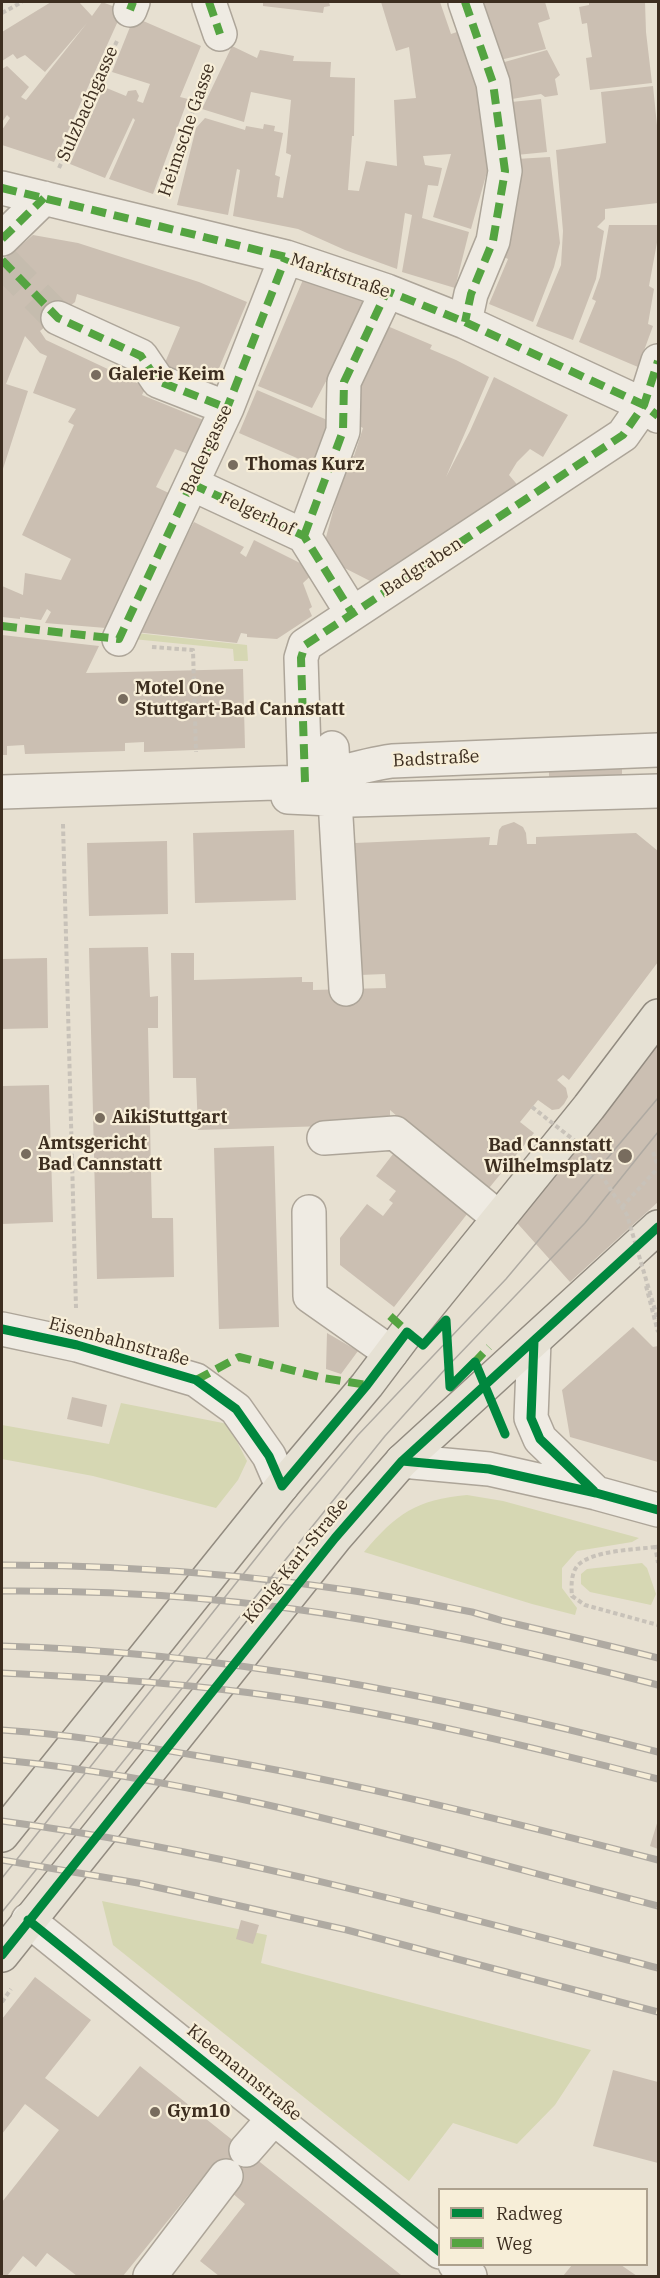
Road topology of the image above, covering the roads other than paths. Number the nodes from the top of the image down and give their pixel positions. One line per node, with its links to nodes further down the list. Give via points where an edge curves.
1 (209, 2): 3 (street)
2 (465, 2): 10 (street, via 493,83 505,171 493,241 471,294)
3 (220, 34)
4 (2, 188): 5 (street, Marktstraße)
5 (44, 198): 6 (street); 7 (street, Marktstraße)
6 (2, 239)
7 (286, 257): 8 (street, Marktstraße); 12 (street, Badergasse)
8 (387, 291): 10 (street, Marktstraße); 15 (street, via 344,382 343,431)
9 (58, 318): 12 (street, via 141,356 158,381)
10 (465, 322): 13 (street, Marktstraße)
11 (658, 361): 13 (street, Badgraben)
12 (227, 408): 14 (street, Badergasse)
13 (651, 410): 16 (street, Badgraben, via 623,435)
14 (192, 484): 15 (street, Felgerhof); 17 (street, Badergasse)
15 (304, 536): 16 (street, Felgerhof)
16 (352, 613): 19 (street, Badgraben, via 305,645 301,658)
17 (119, 639)
18 (658, 750): 19 (street, Badstraße, via 392,761)
19 (326, 776): 20 (street, Badstraße); 21 (street, Badstraße, via 216,785); 22 (street, Badgraben)
20 (658, 791)
21 (2, 792)
22 (346, 988)
23 (658, 1016): 26 (main road)
24 (324, 1138): 26 (street, via 395,1133)
25 (309, 1212): 30 (street, via 310,1296)
26 (499, 1218): 30 (main road)
27 (647, 1238): 29 (main road, König-Karl-Straße)
28 (2, 1329): 32 (street, Eisenbahnstraße, via 77,1345 196,1380 236,1409 268,1456)
29 (534, 1341): 31 (main road, König-Karl-Straße); 33 (street, via 531,1418 540,1439)
30 (392, 1353): 32 (main road)
31 (402, 1461): 33 (street, via 489,1469); 36 (main road, König-Karl-Straße, via 335,1538)
32 (282, 1486): 35 (main road)
33 (596, 1493): 34 (street)
34 (658, 1510)
35 (2, 1835)
36 (28, 1920): 37 (main road, König-Karl-Straße); 38 (street, Kleemannstraße)
37 (2, 1955)
38 (274, 2118): 39 (street); 41 (street, Kleemannstraße)
39 (246, 2150)
40 (226, 2176): 43 (street)
41 (438, 2250)
42 (456, 2266): 44 (street)
43 (150, 2277)
44 (470, 2277)

